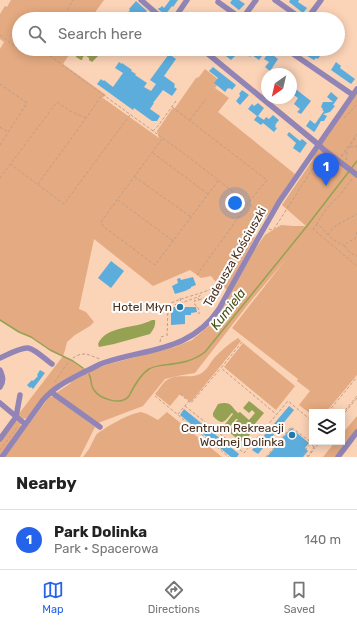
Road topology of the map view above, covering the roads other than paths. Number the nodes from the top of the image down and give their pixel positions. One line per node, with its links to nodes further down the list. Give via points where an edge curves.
1 (141, 0): 7 (street)
2 (187, 0): 8 (street)
3 (256, 0): 10 (street)
4 (275, 0): 11 (street)
5 (321, 0): 12 (street)
6 (218, 2): 9 (street)
7 (155, 12)
8 (179, 12)
9 (232, 12)
10 (247, 12)
11 (292, 12)
12 (312, 12)
13 (210, 56): 17 (street)
14 (296, 56): 16 (street)
15 (357, 89): 16 (street, Tadeusza Kościuszki)
16 (353, 95): 17 (street, Tadeusza Kościuszki)
17 (321, 147): 18 (street); 23 (street, Tadeusza Kościuszki, via 287,191 219,309 205,326 172,345 103,363)
18 (356, 174)
19 (0, 358): 20 (street, via 28,348)
20 (52, 364)
21 (0, 370): 22 (street, via 3,382)
22 (0, 387)
23 (51, 392): 27 (street, Tadeusza Kościuszki); 28 (street)
24 (20, 395): 26 (street)
25 (0, 403): 26 (street)
26 (16, 417): 27 (street); 30 (street)
27 (26, 424): 31 (street, Tadeusza Kościuszki)
28 (100, 427)
29 (357, 432): 32 (street)
30 (0, 439)
31 (2, 457)
32 (338, 457)

